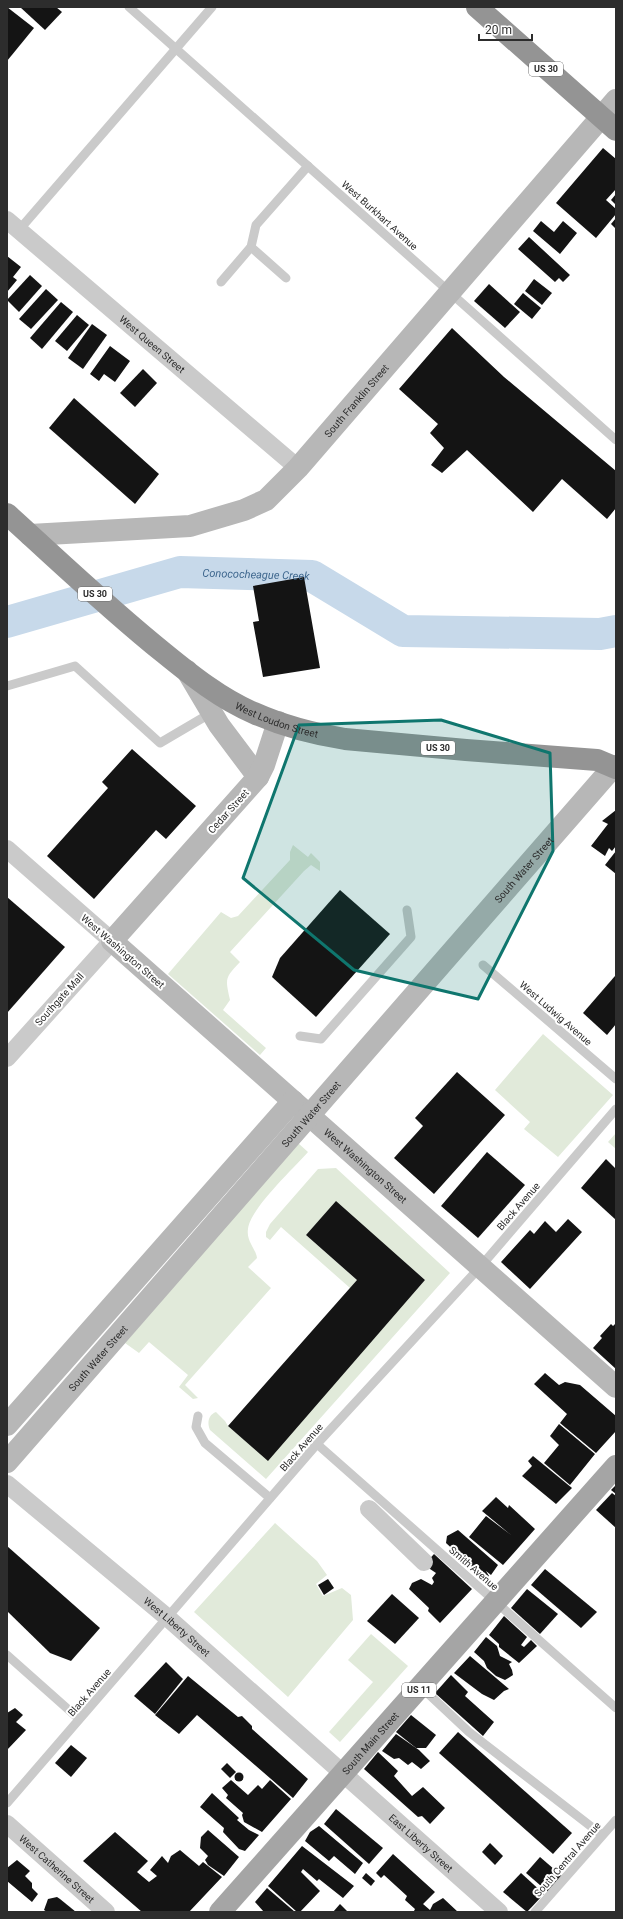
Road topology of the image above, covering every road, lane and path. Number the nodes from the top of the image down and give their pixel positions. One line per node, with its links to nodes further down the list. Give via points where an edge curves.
1 (129, 7): 4 (lane, West Burkhart Avenue)
2 (212, 7): 4 (lane)
3 (477, 7): 6 (highway, US 30)
4 (176, 48): 7 (lane, West Burkhart Avenue); 8 (lane)
5 (616, 100): 6 (street, South Franklin Street)
6 (609, 123): 12 (street, South Franklin Street)
7 (308, 166): 9 (lane, via 256,225); 12 (lane, West Burkhart Avenue)
8 (13, 225): 14 (street, West Queen Street)
9 (251, 248): 10 (lane); 11 (lane)
10 (286, 278)
11 (221, 282)
12 (451, 293): 13 (lane, West Burkhart Avenue); 14 (street, South Franklin Street)
13 (616, 440)
14 (298, 468): 16 (street, South Franklin Street, via 266,500 244,510 190,526)
15 (7, 514): 16 (highway, West Loudon Street / US 30)
16 (30, 535): 17 (highway, West Loudon Street / US 30, via 133,628)
17 (187, 671): 19 (street); 20 (highway, West Loudon Street / US 30, via 253,713)
18 (7, 686): 19 (lane, via 75,666 160,743)
19 (211, 712): 22 (street)
20 (278, 722): 21 (highway, West Loudon Street / US 30, via 325,736 345,739 597,760); 22 (street, Cedar Street)
21 (615, 767): 32 (street, South Water Street)
22 (258, 777): 25 (street, Cedar Street)
23 (7, 849): 25 (street, West Washington Street)
24 (407, 910): 27 (lane, via 411,937 321,1039)
25 (112, 941): 28 (street, Southgate Mall); 30 (street, West Washington Street)
26 (482, 965): 29 (lane, West Ludwig Avenue)
27 (300, 1036)
28 (7, 1058)
29 (616, 1079)
30 (293, 1101): 32 (street, West Washington Street); 36 (street)
31 (616, 1109): 33 (lane, Black Avenue)
32 (311, 1116): 33 (street, West Washington Street); 38 (street, South Water Street)
33 (481, 1266): 34 (street, West Washington Street); 37 (lane, Black Avenue)
34 (616, 1387)
35 (198, 1416): 41 (lane, via 196,1427 205,1443)
36 (7, 1426)
37 (317, 1444): 41 (lane, Black Avenue); 44 (lane, Smith Avenue)
38 (7, 1462)
39 (616, 1466): 44 (main road, South Main Street / US 11)
40 (7, 1484): 45 (street, West Liberty Street)
41 (270, 1498): 45 (lane, Black Avenue)
42 (369, 1509): 43 (street)
43 (424, 1562)
44 (496, 1602): 47 (main road, South Main Street / US 11); 48 (lane, Smith Avenue)
45 (168, 1618): 49 (lane, Black Avenue); 50 (street, West Liberty Street)
46 (7, 1655): 49 (lane)
47 (421, 1687): 50 (main road, South Main Street / US 11); 54 (lane, via 469,1732)
48 (616, 1708)
49 (79, 1719): 51 (lane, Black Avenue)
50 (344, 1774): 56 (main road, South Main Street / US 11); 57 (street, East Liberty Street)
51 (7, 1803)
52 (616, 1820): 54 (lane, South Central Avenue)
53 (7, 1824): 55 (street, West Catherine Street)
54 (602, 1835): 58 (lane, South Central Avenue)
55 (106, 1912)
56 (220, 1912)
57 (498, 1912)
58 (535, 1912)

